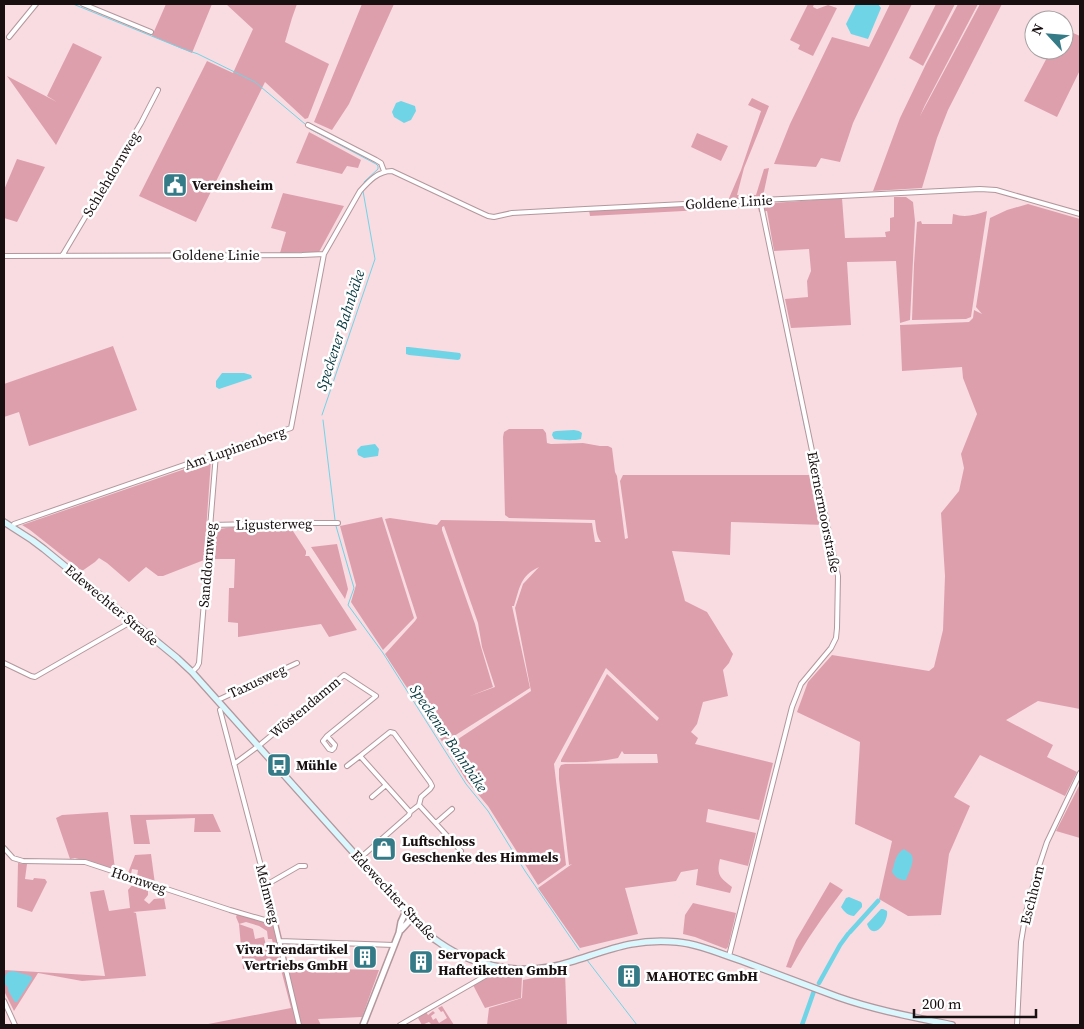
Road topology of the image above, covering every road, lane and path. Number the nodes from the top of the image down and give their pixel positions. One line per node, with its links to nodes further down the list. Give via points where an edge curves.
1 (36, 4): 4 (street)
2 (83, 4): 3 (street)
3 (151, 32)
4 (9, 37)
5 (158, 90): 12 (street, Schlehdornweg, via 142,123)
6 (308, 125): 7 (street, Goldene Linie, via 381,163)
7 (384, 171): 8 (street, Goldene Linie, via 392,171 494,217 512,213); 10 (street, via 360,191)
8 (760, 200): 9 (street, Goldene Linie, via 990,189); 47 (street, Ekernermoorstraße, via 838,576 837,628 831,648 800,684 792,707)
9 (1080, 214)
10 (324, 254): 12 (street, Goldene Linie); 13 (street, Am Lupinenberg, via 291,428)
11 (4, 256): 12 (street, Goldene Linie)
12 (62, 256)
13 (216, 454): 16 (street, Sanddornweg); 17 (street, Am Lupinenberg)
14 (4, 522): 17 (main road, Edewechter Straße)
15 (338, 523): 16 (street, Ligusterweg)
16 (211, 525): 21 (street, Sanddornweg, via 199,663)
17 (12, 527): 18 (main road, Edewechter Straße)
18 (131, 620): 20 (street, via 35,677); 21 (main road, Edewechter Straße)
19 (297, 662): 22 (street, Taxusweg)
20 (4, 663)
21 (192, 672): 22 (main road, Edewechter Straße)
22 (218, 700): 25 (main road, Edewechter Straße)
23 (220, 710): 27 (street, Melmweg)
24 (327, 736): 25 (street, Wöstendamm, via 376,696 344,675)
25 (258, 746): 27 (street); 38 (main road, Edewechter Straße)
26 (360, 756): 28 (street); 30 (street); 32 (street, via 390,732 394,733 432,786)
27 (234, 764): 40 (street, Melmweg)
28 (347, 766)
29 (1080, 774): 55 (street, Eschhorn, via 1047,842 1026,912 1021,942)
30 (386, 784): 31 (street); 34 (street)
31 (372, 796)
32 (418, 805): 34 (street); 35 (street)
33 (452, 810): 35 (street)
34 (410, 812): 38 (street)
35 (436, 824): 37 (street)
36 (4, 848): 43 (street, Hornweg, via 13,858 23,860 85,862)
37 (461, 851)
38 (359, 858): 41 (main road, Edewechter Straße)
39 (305, 866): 40 (street, via 299,866)
40 (266, 886): 43 (street, Melmweg)
41 (406, 911): 42 (main road, Edewechter Straße); 44 (street)
42 (412, 918): 44 (street); 48 (main road, Edewechter Straße, via 451,951)
43 (275, 923): 45 (street, Melmweg)
44 (400, 932): 46 (street)
45 (279, 941): 46 (street); 51 (street, Melmweg)
46 (394, 945): 52 (street)
47 (729, 956): 48 (main road, Edewechter Straße, via 686,944 649,941 547,968); 54 (main road, Edewechter Straße, via 858,1003)
48 (497, 967): 53 (street)
49 (4, 1001): 50 (street)
50 (15, 1025)
51 (299, 1025)
52 (363, 1025)
53 (400, 1025)
54 (952, 1025)
55 (1017, 1025)

